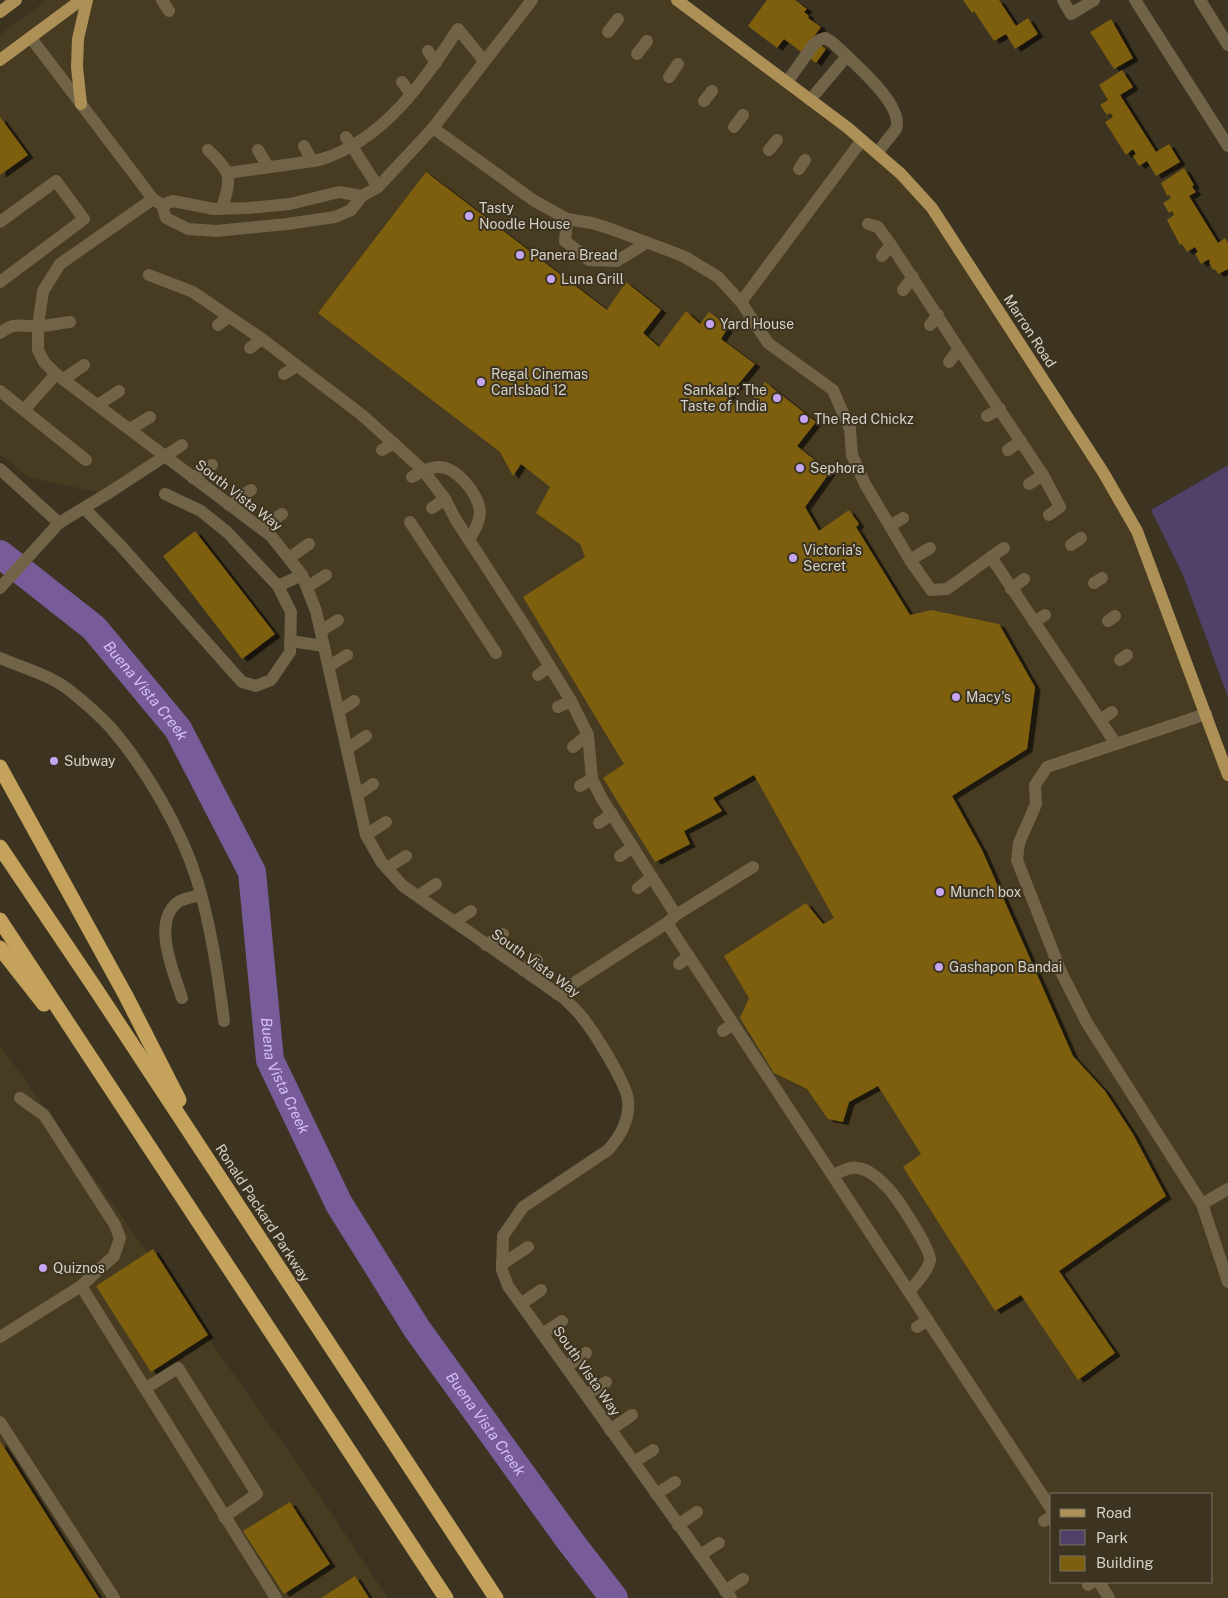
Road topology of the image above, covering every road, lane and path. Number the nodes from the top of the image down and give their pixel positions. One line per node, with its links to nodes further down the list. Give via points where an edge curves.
1 (16, 0): 12 (main road)
2 (81, 0): 16 (main road)
3 (87, 0): 31 (main road, via 78,48)
4 (162, 0): 11 (street)
5 (532, 0): 23 (street)
6 (677, 0): 28 (main road, Marron Road)
7 (1062, 0): 8 (street, via 1071,14)
8 (1094, 0)
9 (1135, 0): 38 (street)
10 (1200, 0): 14 (street)
11 (169, 11)
12 (0, 12)
13 (618, 19): 15 (street)
14 (1224, 29): 18 (street)
15 (608, 32)
16 (31, 38): 22 (main road); 31 (street)
17 (647, 41): 20 (street)
18 (1228, 45)
19 (428, 51): 24 (street)
20 (637, 54)
21 (847, 56): 28 (street, via 832,42 825,38 819,40); 30 (street); 41 (street, via 877,85 896,118 896,130)
22 (0, 60)
23 (484, 61): 24 (street, via 458,29); 34 (street)
24 (436, 63): 29 (street)
25 (678, 64): 26 (street)
26 (669, 77)
27 (402, 82): 29 (street)
28 (787, 82): 30 (main road, Marron Road)
29 (411, 94): 36 (street)
30 (810, 100): 35 (main road, Marron Road)
31 (81, 104): 47 (street)
32 (743, 115): 33 (street)
33 (734, 127)
34 (433, 128): 45 (street); 49 (street, via 532,200)
35 (862, 140): 41 (main road, Marron Road); 59 (street)
36 (349, 142): 42 (street); 45 (street)
37 (304, 146): 42 (street)
38 (1228, 146)
39 (208, 150): 44 (street)
40 (258, 150): 43 (street)
41 (876, 152): 145 (main road, Marron Road, via 932,208 1103,472 1137,531)
42 (312, 161): 43 (street)
43 (268, 167): 44 (street)
44 (228, 173): 48 (street, via 229,184)
45 (378, 187): 46 (street)
46 (362, 196): 47 (street, via 351,210 335,217 216,231 188,228 166,218); 48 (street, via 339,192 290,204)
47 (158, 202): 48 (street, via 173,201); 61 (street, South Vista Way, via 60,264 43,291)
48 (222, 209)
49 (567, 219): 52 (street, via 592,223); 52 (street, via 565,241 589,260 616,260)
50 (0, 222): 57 (street, via 56,181 84,219)
51 (868, 224): 53 (street, via 878,227)
52 (646, 242): 59 (street, via 685,257 718,277)
53 (891, 245): 54 (street); 56 (street)
54 (882, 256)
55 (148, 275): 63 (street, via 189,295 223,321)
56 (913, 277): 58 (street); 65 (street, via 934,320)
57 (0, 282)
58 (903, 290)
59 (741, 302): 110 (street, via 768,343 833,390 850,429 852,455 864,484)
60 (70, 322): 61 (street)
61 (38, 326): 62 (street, via 18,324); 70 (street, South Vista Way, via 38,350 44,362)
62 (0, 333)
63 (262, 339): 64 (street); 68 (street)
64 (250, 348)
65 (959, 349): 66 (street); 76 (street)
66 (949, 362)
67 (84, 365): 70 (street)
68 (297, 366): 69 (street); 73 (street)
69 (284, 374)
70 (60, 376): 75 (street, South Vista Way); 77 (street)
71 (0, 391): 77 (street)
72 (119, 391): 75 (street)
73 (329, 391): 74 (street); 78 (street)
74 (318, 399)
75 (98, 406): 82 (street, South Vista Way)
76 (1000, 409): 79 (street); 83 (street)
77 (24, 410): 89 (street)
78 (362, 415): 81 (street); 84 (street)
79 (987, 416)
80 (150, 417): 82 (street)
81 (351, 423)
82 (130, 429): 88 (street, South Vista Way)
83 (1021, 441): 87 (street); 93 (street)
84 (394, 442): 86 (street); 92 (street)
85 (182, 444): 88 (street)
86 (382, 450)
87 (1008, 450)
88 (165, 456): 95 (street, South Vista Way); 102 (street)
89 (86, 460)
90 (212, 465): 95 (street)
91 (0, 469): 109 (street)
92 (423, 470): 94 (street); 100 (street); 112 (street, via 439,466 451,471 464,480 476,496 480,511 478,524)
93 (1043, 475): 96 (street); 106 (street, via 1060,507)
94 (412, 477)
95 (194, 478): 99 (street, South Vista Way)
96 (1029, 484)
97 (251, 490): 101 (street)
98 (166, 494): 104 (street)
99 (216, 494): 101 (street, South Vista Way); 104 (street)
100 (445, 499): 103 (street); 112 (street)
101 (229, 505): 111 (street, South Vista Way)
102 (84, 508): 109 (street); 132 (street, via 242,682 256,686 271,680 290,652)
103 (432, 508)
104 (201, 512): 122 (street, via 227,532)
105 (282, 514): 111 (street)
106 (1049, 515)
107 (903, 518): 110 (street)
108 (410, 522): 125 (street, via 429,561)
109 (59, 523): 124 (street)
110 (890, 526): 118 (street)
111 (261, 528): 117 (street, South Vista Way)
112 (469, 540): 138 (street, via 523,634)
113 (309, 544): 117 (street)
114 (930, 548): 118 (street)
115 (1004, 548): 116 (street)
116 (991, 557): 118 (street, via 947,589 931,590); 126 (street)
117 (289, 558): 119 (street, South Vista Way)
118 (910, 560)
119 (302, 575): 122 (street); 123 (street, South Vista Way)
120 (326, 575): 123 (street)
121 (1024, 579): 126 (street)
122 (278, 586): 132 (street, via 291,612)
123 (307, 587): 131 (street, South Vista Way)
124 (0, 588)
125 (455, 589): 127 (street); 134 (street, via 472,625)
126 (1011, 589): 130 (street)
127 (443, 596)
128 (1045, 615): 130 (street)
129 (338, 620): 131 (street)
130 (1034, 622): 146 (street, via 1061,651)
131 (321, 631): 133 (street, South Vista Way)
132 (290, 641): 133 (street)
133 (324, 646): 137 (street, South Vista Way)
134 (496, 653)
135 (347, 654): 137 (street)
136 (0, 658): 171 (street, via 36,671 68,689 110,727 142,769 175,827 197,879)
137 (329, 666): 143 (street, South Vista Way)
138 (549, 667): 139 (street); 140 (street)
139 (538, 675)
140 (571, 700): 142 (street); 147 (street)
141 (354, 701): 143 (street)
142 (558, 707)
143 (339, 711): 151 (street, South Vista Way)
144 (1112, 712): 146 (street)
145 (1206, 714): 149 (street); 153 (main road, Marron Road)
146 (1100, 720): 149 (street)
147 (588, 735): 150 (street); 154 (street)
148 (366, 736): 151 (street)
149 (1116, 744): 190 (street, via 1047,767 1035,785 1036,804 1019,843 1017,860 1061,972 1087,1023)
150 (573, 747)
151 (347, 749): 157 (street, South Vista Way)
152 (0, 767): 187 (highway, via 126,996)
153 (1228, 775)
154 (592, 779): 156 (street); 158 (street)
155 (373, 784): 157 (street)
156 (580, 786)
157 (357, 795): 161 (street, South Vista Way)
158 (612, 814): 160 (street); 163 (street)
159 (386, 822): 161 (street)
160 (599, 823)
161 (366, 835): 166 (street, South Vista Way)
162 (0, 847): 187 (highway, Ronald Packard Parkway)
163 (633, 847): 165 (street); 168 (street)
164 (406, 856): 166 (street)
165 (620, 856)
166 (387, 868): 172 (street, South Vista Way, via 403,886)
167 (753, 868): 174 (street)
168 (652, 877): 170 (street); 174 (street)
169 (436, 884): 172 (street)
170 (638, 888)
171 (200, 895): 183 (street, via 178,902 171,910 165,928 166,946); 184 (street, via 216,960)
172 (418, 896): 176 (street, South Vista Way)
173 (471, 911): 176 (street)
174 (672, 919): 182 (street); 188 (street, via 684,960)
175 (0, 920): 185 (highway)
176 (454, 922): 178 (street, South Vista Way)
177 (503, 934): 178 (street)
178 (486, 945): 181 (street, South Vista Way)
179 (0, 948): 185 (highway)
180 (537, 960): 181 (street)
181 (523, 970): 182 (street, South Vista Way)
182 (557, 994): 194 (street, South Vista Way, via 582,1016 622,1079 628,1113 618,1139 608,1150 523,1207 503,1236)
183 (182, 998)
184 (224, 1021)
185 (104, 1079): 226 (highway)
186 (20, 1098): 196 (street, via 44,1115 115,1225 120,1238 114,1256)
187 (212, 1166): 227 (highway, Ronald Packard Parkway)
188 (834, 1184): 198 (street); 198 (street, via 849,1168 859,1168 873,1174 889,1188 924,1242 930,1260 927,1268)
189 (1228, 1189): 190 (street)
190 (1202, 1204): 193 (street)
191 (1228, 1241): 193 (street)
192 (528, 1247): 194 (street)
193 (1216, 1248): 195 (street)
194 (502, 1264): 199 (street, South Vista Way, via 508,1286)
195 (1228, 1282)
196 (81, 1286): 201 (street); 206 (street)
197 (541, 1290): 199 (street)
198 (904, 1291): 215 (street, via 922,1324 1025,1480)
199 (521, 1304): 202 (street, South Vista Way)
200 (562, 1321): 202 (street)
201 (2, 1331)
202 (542, 1334): 204 (street, South Vista Way)
203 (586, 1353): 204 (street)
204 (566, 1366): 207 (street, South Vista Way)
205 (606, 1382): 207 (street)
206 (146, 1388): 217 (street); 217 (street, via 178,1368 257,1494)
207 (586, 1395): 210 (street, South Vista Way)
208 (632, 1416): 210 (street)
209 (0, 1422): 224 (street)
210 (610, 1430): 212 (street, South Vista Way)
211 (653, 1450): 212 (street)
212 (634, 1462): 214 (street, South Vista Way)
213 (675, 1482): 214 (street)
214 (656, 1494): 218 (street, South Vista Way)
215 (1050, 1508)
216 (698, 1512): 218 (street)
217 (224, 1517): 225 (street)
218 (678, 1525): 220 (street, South Vista Way)
219 (720, 1543): 220 (street)
220 (700, 1555): 223 (street, South Vista Way)
221 (743, 1579): 223 (street)
222 (1093, 1583): 228 (street)
223 (728, 1594)
224 (114, 1598)
225 (276, 1598)
226 (446, 1598)
227 (496, 1598)
228 (1109, 1598)

